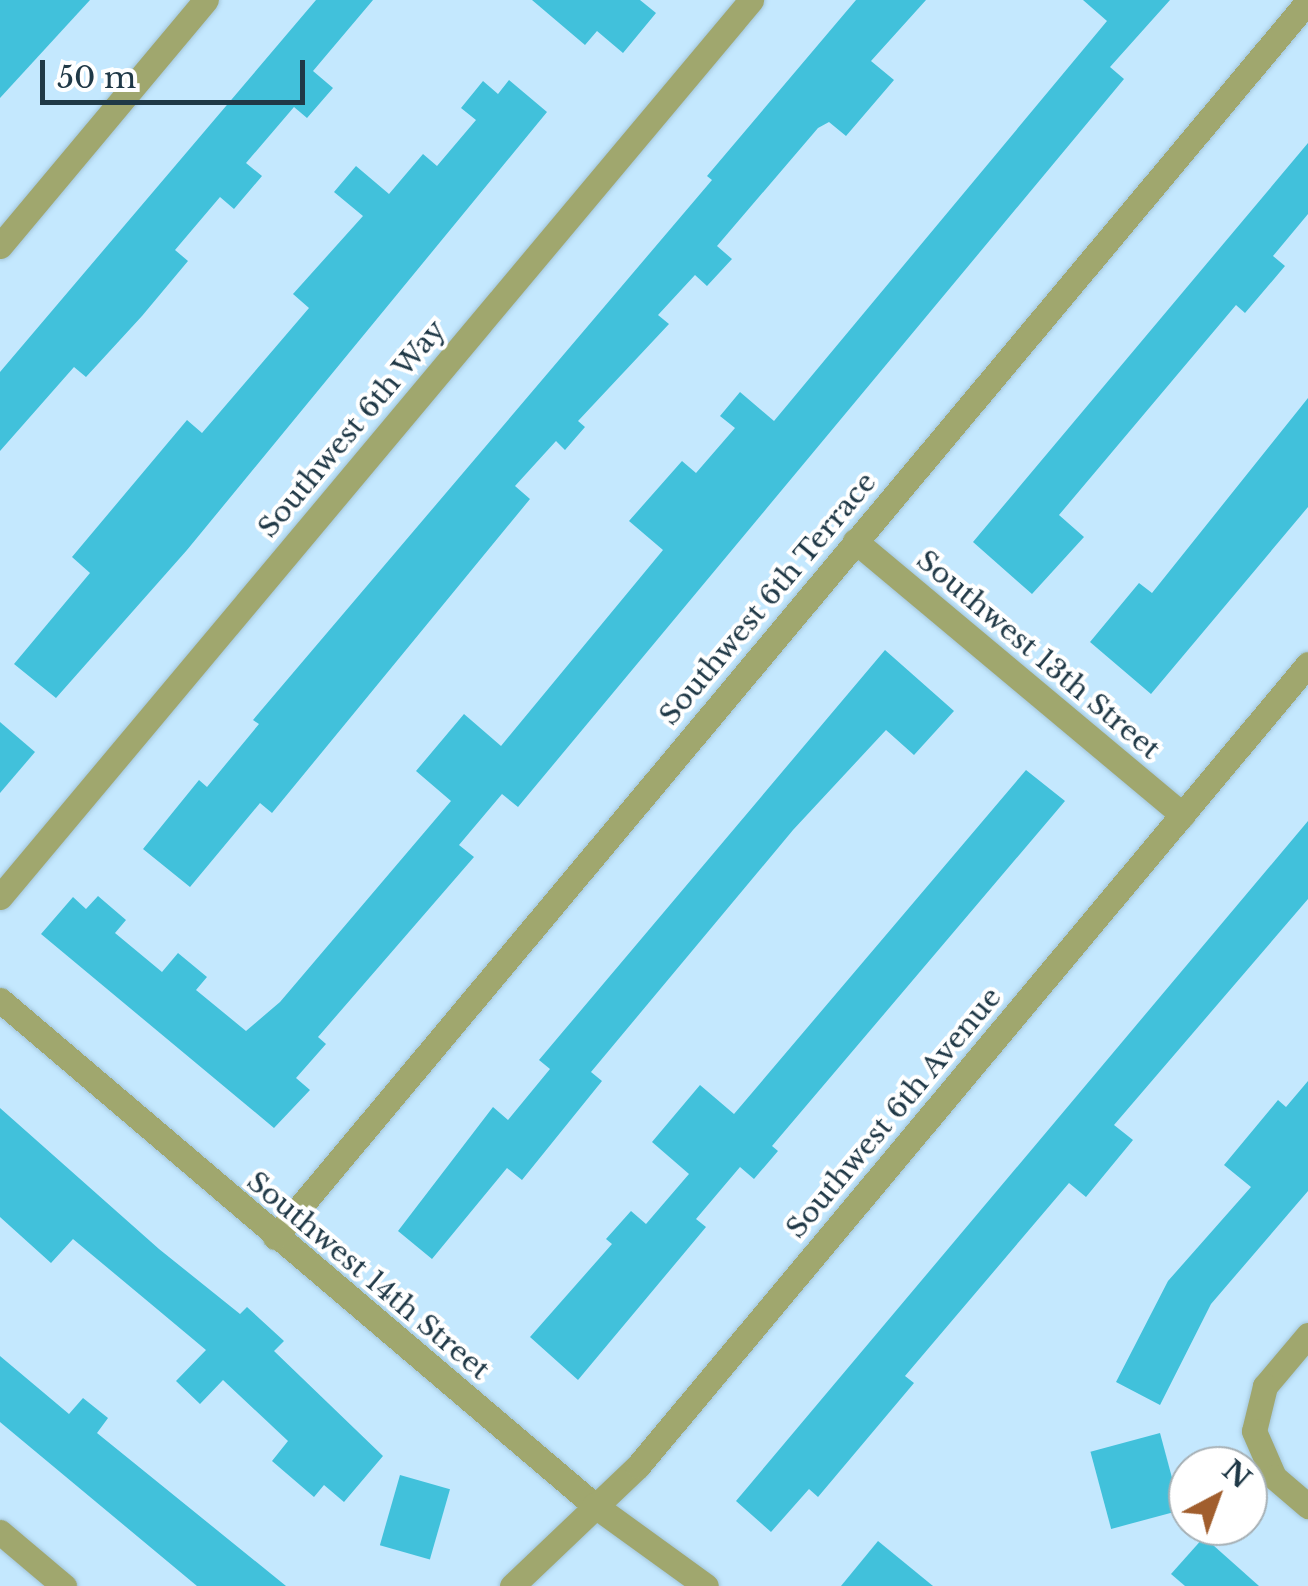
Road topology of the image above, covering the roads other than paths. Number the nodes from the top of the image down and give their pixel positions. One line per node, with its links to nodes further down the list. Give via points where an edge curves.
1 (206, 0): 4 (street)
2 (750, 0): 8 (street, Southwest 6th Way)
3 (1308, 1): 5 (street, Southwest 6th Terrace)
4 (0, 246)
5 (855, 541): 7 (street, Southwest 13th Street); 10 (street, Southwest 6th Terrace)
6 (1308, 664): 7 (street, Southwest 6th Avenue)
7 (1182, 815): 12 (street, Southwest 6th Avenue, via 638,1466)
8 (0, 897)
9 (0, 1000): 10 (street, Southwest 14th Street)
10 (275, 1237): 12 (street, Southwest 14th Street)
11 (1308, 1335): 13 (street, via 1266,1386 1254,1431 1274,1477)
12 (594, 1505): 16 (street, Southwest 6th Avenue); 17 (street, Southwest 14th Street)
13 (1308, 1506)
14 (0, 1532): 15 (street)
15 (64, 1586)
16 (512, 1586)
17 (706, 1586)

